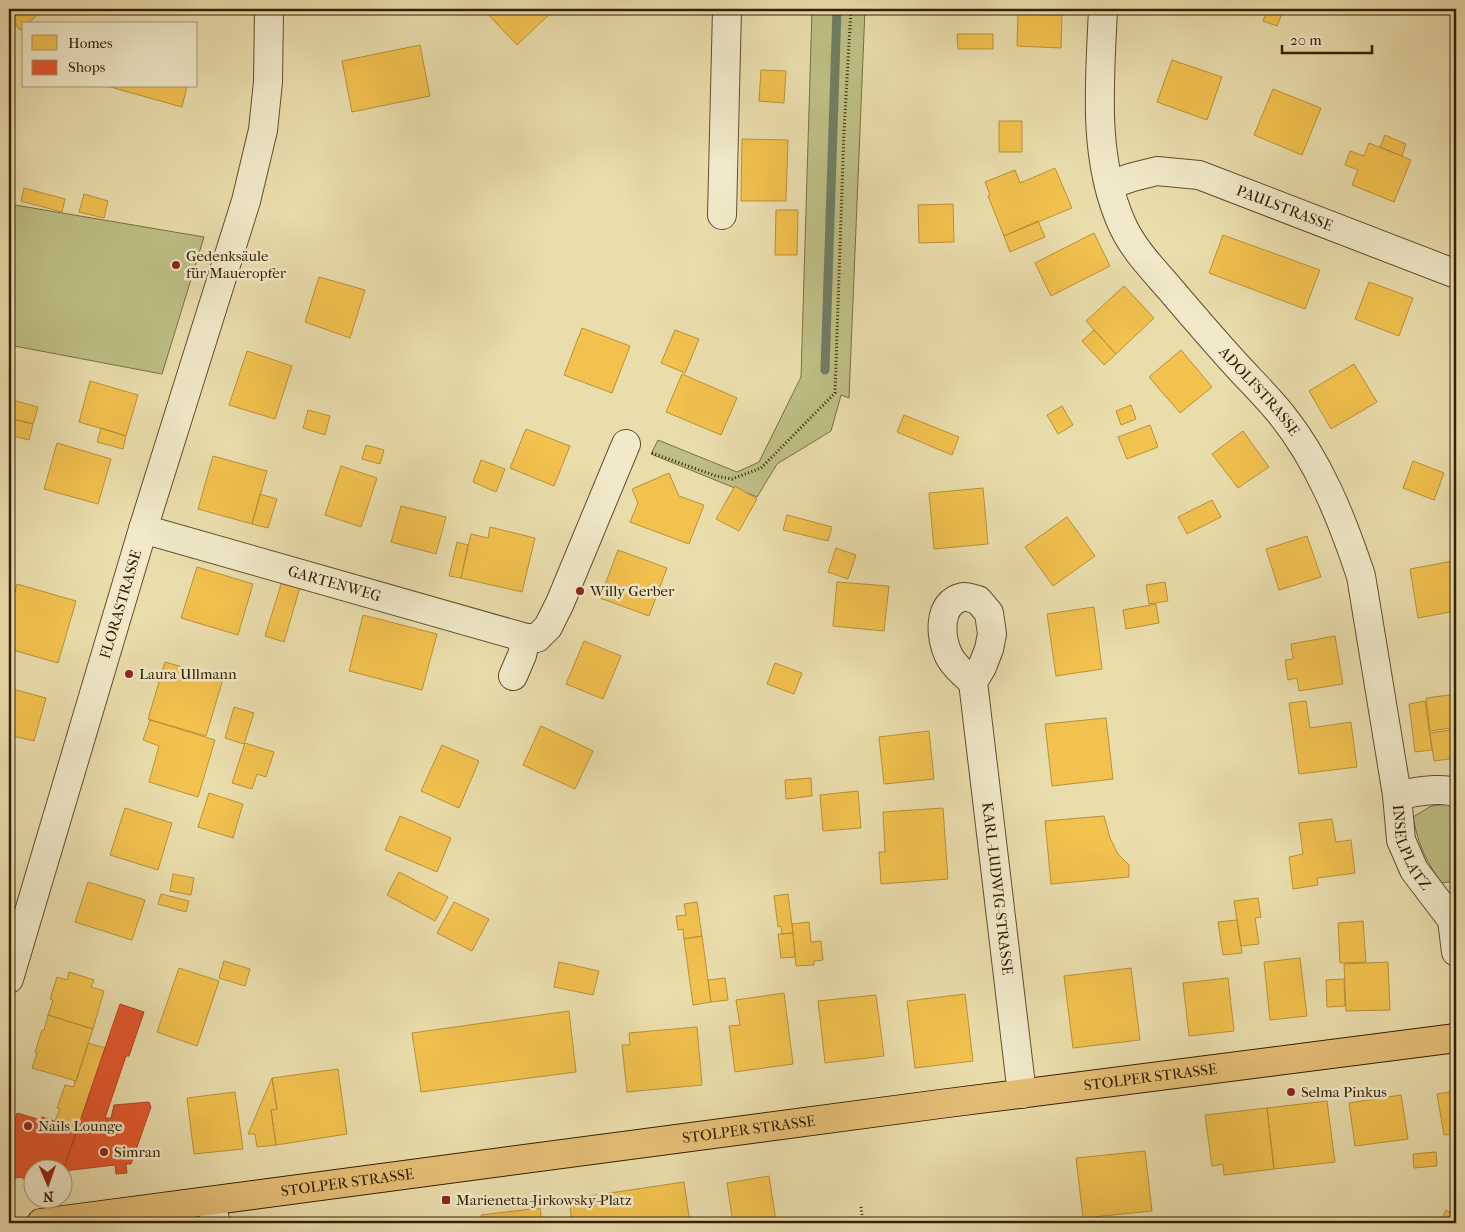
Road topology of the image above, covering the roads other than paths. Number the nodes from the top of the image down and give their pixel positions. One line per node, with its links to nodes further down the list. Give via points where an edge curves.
1 (269, 9): 8 (street, FLORASTRASSE, via 268,82 263,130 246,201)
2 (727, 9): 5 (street)
3 (1102, 9): 4 (street, ADOLFSTRASSE, via 1099,110)
4 (1109, 185): 6 (street, PAULSTRASSE, via 1157,171 1199,176); 13 (street, ADOLFSTRASSE, via 1121,222 1139,253 1282,414 1329,491 1361,576)
5 (722, 215)
6 (1456, 274)
7 (626, 444): 9 (street, via 548,627 537,638)
8 (144, 529): 9 (street, GARTENWEG); 16 (street, FLORASTRASSE)
9 (526, 638): 10 (street)
10 (513, 676)
11 (973, 682): 18 (street, KARL-LUDWIG-STRASSE)
12 (1456, 793): 13 (street, INSELPLATZ, via 1450,790)
13 (1397, 795): 14 (street, INSELPLATZ, via 1401,840 1414,870)
14 (1454, 915): 15 (street, INSELPLATZ)
15 (1456, 952)
16 (9, 979)
17 (1456, 1038): 18 (main road, STOLPER STRASSE)
18 (1022, 1094): 19 (main road, STOLPER STRASSE)
19 (213, 1212): 20 (main road, STOLPER STRASSE)
20 (41, 1223)

